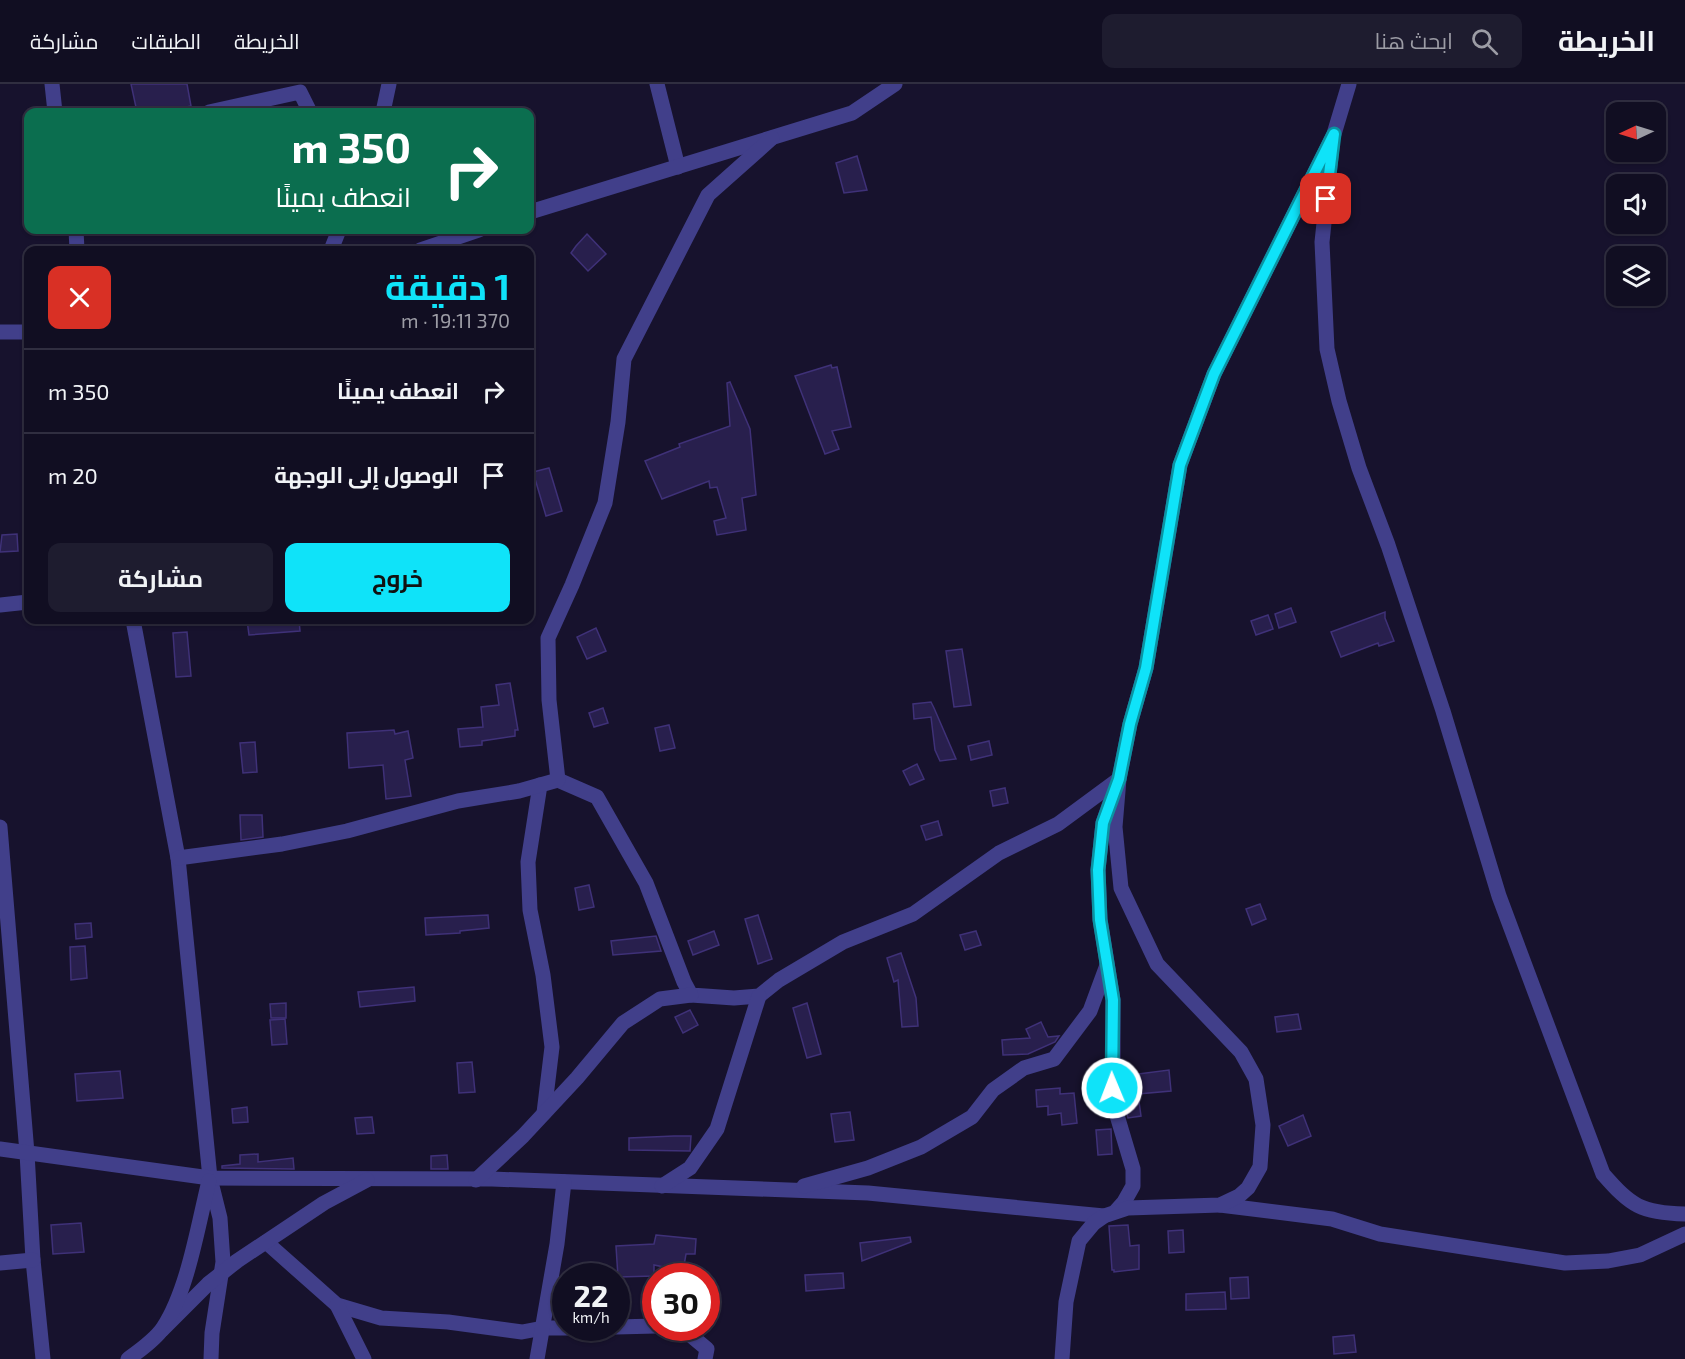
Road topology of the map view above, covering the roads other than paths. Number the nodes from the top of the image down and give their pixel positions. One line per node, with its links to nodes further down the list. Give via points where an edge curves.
1 (52, 84): 7 (street)
2 (389, 84): 10 (street)
3 (657, 84): 13 (street)
4 (895, 84): 12 (street, via 852,113)
5 (1350, 84): 11 (street)
6 (292, 88): 8 (street); 9 (street, via 300,92)
7 (55, 108)
8 (223, 108)
9 (308, 108)
10 (384, 108)
11 (1334, 134): 22 (street, via 1214,374 1180,465 1146,668); 41 (street, via 1322,242 1327,349 1359,468 1439,700 1499,896 1603,1174 1624,1198 1649,1211)
12 (772, 138): 13 (street); 23 (street, via 708,195 624,359 605,503 548,638 549,700)
13 (678, 167): 14 (street)
14 (534, 211)
15 (467, 234): 16 (street)
16 (432, 246)
17 (0, 332): 18 (street)
18 (24, 332)
19 (24, 602): 20 (street)
20 (0, 605)
21 (134, 624): 26 (street)
22 (1119, 779): 27 (street, via 1103,823 1098,870 1100,920); 29 (street, via 1058,824 999,853 913,914 843,942); 39 (street, via 1115,827 1121,888 1134,917 1157,964 1241,1052 1256,1079 1263,1125 1260,1167 1248,1188)
23 (558, 780): 24 (street); 28 (street, via 597,797 646,884)
24 (540, 785): 26 (street, via 458,801 347,831); 30 (street, via 528,862 530,910 552,1047)
25 (0, 827): 32 (street)
26 (178, 858): 33 (street)
27 (1108, 962): 38 (street, via 1090,1011 1053,1059 1024,1068 993,1090 972,1117 921,1148); 40 (street, via 1113,1000 1113,1102 1133,1169 1133,1186 1124,1202)
28 (691, 995): 29 (street); 30 (street, via 660,999 623,1023)
29 (759, 996): 37 (street, via 717,1129 690,1168)
30 (544, 1113): 35 (street)
31 (0, 1149): 32 (street)
32 (27, 1152): 33 (street); 44 (street)
33 (210, 1178): 34 (street); 46 (street, via 220,1218); 50 (street, via 186,1273)
34 (370, 1179): 35 (street); 43 (street, via 324,1203)
35 (476, 1180): 36 (street)
36 (564, 1182): 37 (street); 48 (street)
37 (662, 1186): 38 (street)
38 (789, 1190): 40 (street)
39 (1220, 1205): 40 (street, via 1128,1208); 42 (street, via 1332,1219 1380,1234 1564,1263 1640,1255)
40 (1110, 1214): 58 (street, via 1094,1223 1079,1241 1066,1302)
41 (1685, 1214)
42 (1685, 1234)
43 (266, 1242): 46 (street); 47 (street)
44 (33, 1260): 45 (street); 52 (street)
45 (0, 1263)
46 (221, 1274): 50 (street); 54 (street)
47 (337, 1305): 48 (street, via 381,1318 522,1332); 55 (street)
48 (543, 1328): 49 (street); 56 (street)
49 (552, 1328)
50 (162, 1330): 53 (street)
51 (697, 1341): 57 (street, via 707,1349)
52 (44, 1359)
53 (128, 1359)
54 (211, 1359)
55 (364, 1359)
56 (537, 1359)
57 (705, 1359)
58 (1062, 1359)

